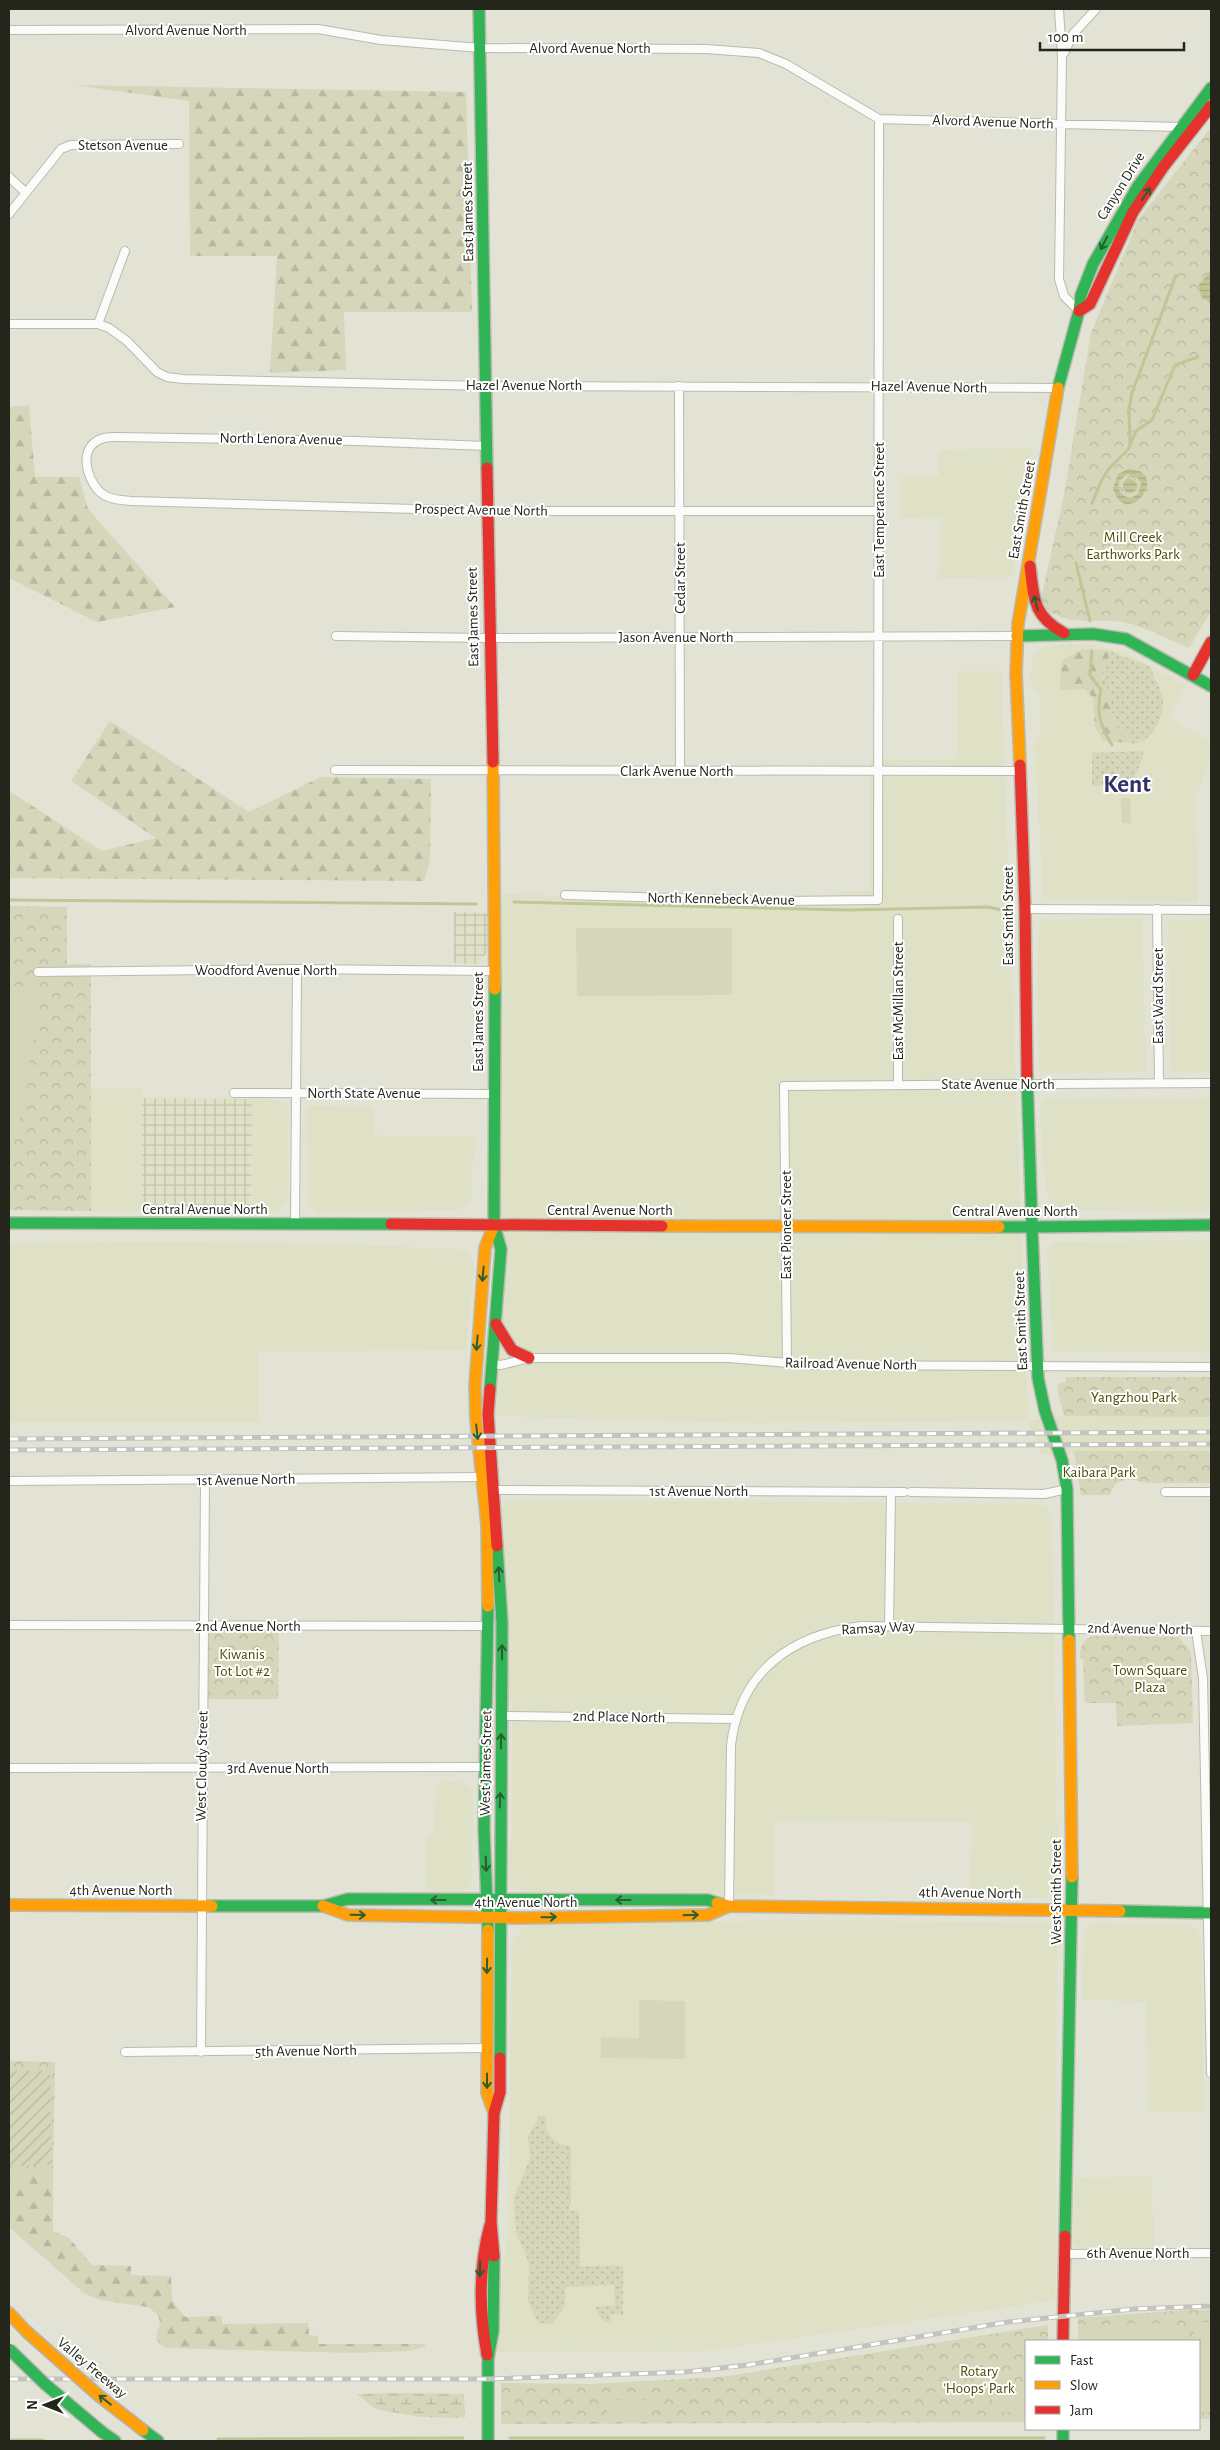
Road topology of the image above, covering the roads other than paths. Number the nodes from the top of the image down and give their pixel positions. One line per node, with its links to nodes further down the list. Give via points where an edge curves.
1 (479, 9): 5 (main road, East James Street)
2 (1059, 9): 6 (street)
3 (1096, 9): 6 (street, via 1072,34)
4 (9, 30): 5 (street, Alvord Avenue North, via 318,30 381,40)
5 (480, 48): 9 (street, Alvord Avenue North, via 706,49 759,53 786,64); 20 (main road, East James Street)
6 (1062, 57): 10 (street)
7 (1211, 88): 11 (main road, Canyon Drive)
8 (1211, 106): 17 (main road, Canyon Drive, one-way to 8, via 1090,304 1134,212 1164,166)
9 (879, 119): 10 (street, Alvord Avenue North); 22 (street, East Temperance Street)
10 (1061, 124): 11 (street, Alvord Avenue North); 17 (street, via 1059,279 1064,296)
11 (1180, 127): 17 (main road, Canyon Drive, one-way to 17, via 1151,164 1118,217 1079,298)
12 (179, 144): 14 (street, Stetson Avenue, via 71,145 61,149)
13 (9, 177): 14 (street)
14 (25, 192): 15 (street, Stetson Avenue)
15 (9, 214)
16 (125, 251): 19 (street)
17 (1079, 310): 23 (main road, Canyon Drive)
18 (9, 324): 19 (street, Hazel Avenue North)
19 (98, 324): 20 (street, Hazel Avenue North, via 127,341 157,372 167,377)
20 (485, 386): 21 (street, Hazel Avenue North); 24 (main road, East James Street)
21 (679, 386): 22 (street, Hazel Avenue North); 27 (street, Cedar Street)
22 (878, 386): 23 (street, Hazel Avenue North); 28 (street, East Temperance Street)
23 (1058, 388): 29 (main road, East Smith Street)
24 (486, 446): 25 (street, North Lenora Avenue, via 104,438 94,442 88,458); 26 (main road, East James Street)
25 (91, 481): 26 (street, Prospect Avenue North, via 104,496 121,500)
26 (487, 511): 27 (street, Prospect Avenue North); 35 (main road, East James Street)
27 (680, 512): 28 (street, Prospect Avenue North); 32 (street, Cedar Street)
28 (878, 512): 34 (street, East Temperance Street)
29 (1028, 557): 30 (main road, one-way to 29, via 1050,626 1039,615); 33 (main road, East Smith Street)
30 (1066, 634): 33 (main road); 37 (main road, via 1126,639)
31 (336, 636): 35 (street, Jason Avenue North)
32 (681, 636): 34 (street, Jason Avenue North); 35 (street, Jason Avenue North); 40 (street, Cedar Street)
33 (1017, 636): 34 (street, Jason Avenue North); 42 (main road, East Smith Street)
34 (880, 637): 41 (street, East Temperance Street)
35 (488, 638): 43 (main road, East James Street)
36 (1211, 642): 37 (main road)
37 (1193, 675): 38 (main road)
38 (1211, 686)
39 (335, 770): 43 (street, Clark Avenue North)
40 (680, 771): 41 (street, Clark Avenue North); 43 (street, Clark Avenue North)
41 (879, 771): 42 (street, Clark Avenue North); 45 (street, East Temperance Street)
42 (1019, 771): 46 (main road, East Smith Street)
43 (493, 772): 51 (main road, East James Street)
44 (565, 895): 45 (street, North Kennebeck Avenue, via 781,901)
45 (878, 900)
46 (1025, 909): 47 (street); 56 (main road, East Smith Street)
47 (1157, 909): 48 (street); 53 (street, East Ward Street)
48 (1211, 910)
49 (898, 919): 55 (street, East McMillan Street)
50 (297, 969): 51 (street, Woodford Avenue North); 52 (street, Woodford Avenue North); 59 (street)
51 (493, 971): 60 (main road, East James Street)
52 (38, 972)
53 (1159, 1083): 54 (street, State Avenue North); 56 (street, State Avenue North)
54 (1211, 1083)
55 (898, 1084): 56 (street, State Avenue North); 57 (street, State Avenue North)
56 (1026, 1084): 66 (main road, East Smith Street)
57 (784, 1086): 64 (street, East Pioneer Street)
58 (234, 1093): 59 (street, North State Avenue)
59 (296, 1093): 60 (street, North State Avenue); 62 (street)
60 (494, 1094): 63 (main road, East James Street)
61 (9, 1223): 62 (main road, Central Avenue North)
62 (295, 1224): 63 (main road, Central Avenue North)
63 (494, 1225): 64 (main road, Central Avenue North); 67 (main road, East James Street, via 501,1249); 75 (main road, East James Street, one-way to 75, via 485,1248 476,1362 476,1420)
64 (785, 1225): 66 (main road, Central Avenue North); 70 (street, East Pioneer Street)
65 (1211, 1225): 66 (main road, Central Avenue North)
66 (1032, 1227): 71 (main road, East Smith Street)
67 (495, 1321): 68 (main road, via 508,1348 518,1356); 69 (main road, East James Street)
68 (528, 1358): 69 (street, Railroad Avenue North, via 501,1365); 70 (street, Railroad Avenue North, via 729,1358)
69 (491, 1364): 73 (main road, East James Street)
70 (787, 1364): 71 (street, Railroad Avenue North)
71 (1037, 1366): 72 (street, Railroad Avenue North); 74 (main road, East Smith Street, via 1038,1385)
72 (1211, 1367)
73 (488, 1414): 79 (main road, West James Street)
74 (1056, 1445): 78 (main road, West Smith Street)
75 (483, 1477): 77 (street, 1st Avenue North); 85 (main road, West James Street)
76 (9, 1480): 77 (street, 1st Avenue North)
77 (205, 1480): 84 (street, West Cloudy Street)
78 (1067, 1489): 80 (street, 1st Avenue North, via 1044,1494); 87 (main road, West Smith Street)
79 (494, 1490): 80 (street, 1st Avenue North); 91 (main road, West James Street, one-way to 79, via 502,1617)
80 (891, 1492): 86 (street)
81 (1165, 1492): 82 (street)
82 (1211, 1492)
83 (9, 1625): 84 (street, 2nd Avenue North)
84 (204, 1626): 85 (street, 2nd Avenue North); 95 (street, West Cloudy Street)
85 (488, 1626): 90 (main road, West James Street)
86 (889, 1626): 87 (street, Ramsay Way); 92 (street, Ramsay Way, via 844,1628 820,1634 784,1651 752,1685)
87 (1068, 1628): 88 (street, 2nd Avenue North); 102 (main road, West Smith Street)
88 (1196, 1631): 89 (street, 2nd Avenue North); 103 (street, via 1202,1678)
89 (1211, 1631)
90 (488, 1657): 91 (main road, via 494,1668 495,1710); 93 (main road, West James Street)
91 (502, 1716): 92 (street, 2nd Place North); 97 (main road, West James Street, one-way to 91)
92 (736, 1718): 101 (street, Ramsay Way, via 731,1745)
93 (486, 1767): 95 (street, 3rd Avenue North); 96 (main road, West James Street, one-way to 96)
94 (9, 1768): 95 (street, 3rd Avenue North)
95 (202, 1768): 99 (street, West Cloudy Street)
96 (487, 1900): 97 (main road, 4th Avenue North); 100 (main road, 4th Avenue North, one-way to 100, via 348,1899); 104 (main road, West James Street)
97 (500, 1900): 101 (main road, 4th Avenue North, one-way to 97, via 708,1900); 105 (main road, West James Street)
98 (9, 1905): 99 (main road, 4th Avenue North)
99 (201, 1905): 100 (main road, 4th Avenue North); 108 (street, West Cloudy Street)
100 (323, 1906): 104 (main road, 4th Avenue North, one-way to 104, via 348,1915)
101 (729, 1906): 102 (main road, 4th Avenue North); 105 (main road, 4th Avenue North, one-way to 101, via 708,1915)
102 (1072, 1910): 103 (main road, 4th Avenue North); 112 (main road, West Smith Street)
103 (1209, 1913): 109 (street)
104 (487, 1917): 105 (main road, 4th Avenue North); 106 (main road, West James Street, one-way to 106)
105 (500, 1918): 110 (main road, West James Street, via 500,2092)
106 (487, 2048): 108 (street, 5th Avenue North); 110 (main road, West James Street, one-way to 110, via 487,2093)
107 (125, 2052): 108 (street, 5th Avenue North)
108 (202, 2052)
109 (1211, 2074)
110 (494, 2113): 118 (main road, West James Street, via 491,2222 480,2260 482,2333 488,2359)
111 (1211, 2253): 112 (street, 6th Avenue North)
112 (1065, 2254): 114 (main road, West Smith Street)
113 (9, 2313): 117 (main road, Valley Freeway, one-way to 113, bridge, via 98,2395)
114 (1063, 2340)
115 (9, 2350): 116 (main road, bridge, via 44,2384)
116 (115, 2441)
117 (158, 2441)
118 (488, 2441)

